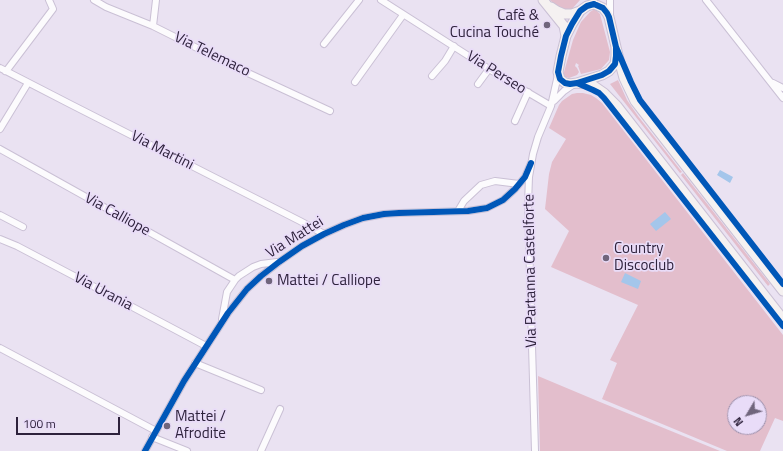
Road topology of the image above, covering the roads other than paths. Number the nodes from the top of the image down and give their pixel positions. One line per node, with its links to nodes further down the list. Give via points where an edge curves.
1 (49, 0): 18 (street, via 53,9 7,70)
2 (94, 0): 12 (street, Via Telemaco)
3 (156, 0): 12 (street)
4 (359, 0): 15 (street)
5 (381, 0): 11 (street, Via Perseo)
6 (610, 0): 13 (street)
7 (706, 0): 25 (street)
8 (543, 1): 10 (street, via 564,14); 14 (street, via 564,26)
9 (595, 2): 10 (street); 13 (street, via 605,10)
10 (580, 11): 14 (street)
11 (403, 14): 16 (street, Via Perseo); 23 (street)
12 (153, 26): 31 (street, Via Telemaco)
13 (611, 27): 17 (street)
14 (566, 36): 20 (street)
15 (324, 44)
16 (454, 46): 19 (street, Via Perseo); 21 (street)
17 (616, 47): 24 (street, via 616,60 612,69); 44 (street, via 624,78 635,101)
18 (2, 69): 22 (street, Via Martini)
19 (489, 69): 26 (street); 28 (street, Via Perseo)
20 (558, 72): 24 (street, via 563,82); 30 (street, Via Partanna Castelforte)
21 (432, 76)
22 (28, 82): 33 (street); 40 (street, Via Martini)
23 (355, 82)
24 (577, 83): 30 (street, via 564,91); 45 (street, via 589,84 598,89 617,106)
25 (771, 83): 27 (street); 29 (street)
26 (478, 84)
27 (783, 88)
28 (528, 92): 30 (street, Via Perseo); 32 (street)
29 (783, 98)
30 (551, 106): 35 (street, Via Partanna Castelforte)
31 (330, 111)
32 (515, 121)
33 (0, 129)
34 (0, 149): 43 (street, Via Calliope)
35 (531, 162): 36 (street, Via Mattei); 56 (street, Via Partanna Castelforte, via 528,199)
36 (520, 184): 37 (street, Via Mattei, via 503,200 487,208); 37 (street, via 495,181 481,186 464,201)
37 (458, 211): 40 (street, Via Mattei, via 374,216 354,221)
38 (0, 215): 39 (street)
39 (23, 227)
40 (324, 234): 42 (street, Via Mattei)
41 (0, 239): 47 (street, Via Urania)
42 (278, 262): 43 (street, via 253,267); 46 (street, Via Mattei, via 247,289)
43 (235, 280): 46 (street, via 227,292)
44 (783, 291)
45 (783, 319)
46 (222, 321): 47 (street, Via Mattei)
47 (206, 346): 49 (street, Via Mattei)
48 (0, 348): 52 (street)
49 (195, 363): 50 (street); 52 (street, Via Mattei)
50 (261, 390)
51 (280, 409): 55 (street)
52 (154, 434): 53 (street, Via Mattei); 54 (street)
53 (145, 451)
54 (186, 451)
55 (261, 451)
56 (535, 451)

